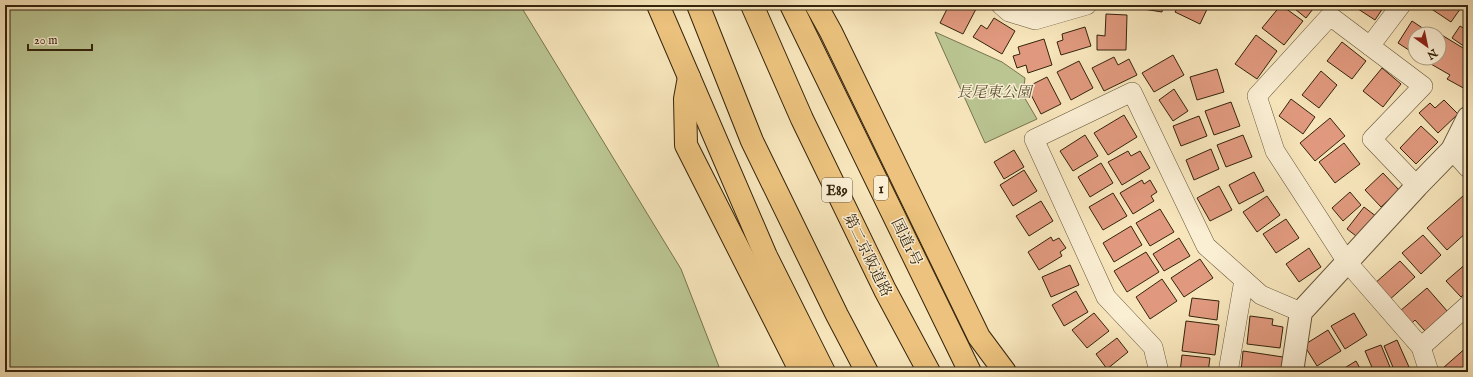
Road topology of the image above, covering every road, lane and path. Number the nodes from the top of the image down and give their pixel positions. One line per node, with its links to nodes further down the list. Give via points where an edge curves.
1 (658, 5): 10 (highway)
2 (698, 5): 22 (highway, via 752,140)
3 (752, 5): 23 (highway, 第二京阪道路 / E89, via 805,126 885,290)
4 (791, 5): 24 (highway, 国道1号 / 1)
5 (816, 5): 25 (highway, via 979,337)
6 (1001, 5): 7 (street, via 1009,12 1035,20)
7 (1087, 5)
8 (1400, 5): 9 (street)
9 (1370, 46): 14 (street, via 1423,86 1372,139); 15 (street, via 1330,16 1257,96 1275,151)
10 (689, 76): 20 (highway, via 685,100 686,146); 21 (highway, via 766,256)
11 (1468, 118): 12 (street)
12 (1452, 150): 13 (street); 14 (street)
13 (1468, 168)
14 (1417, 186): 15 (street)
15 (1347, 262): 18 (street); 19 (street)
16 (1244, 280): 18 (street, via 1261,295); 26 (street, via 1206,246 1132,92 1034,139 1106,296 1153,347); 27 (street)
17 (1468, 305): 19 (street)
18 (1302, 312): 28 (street)
19 (1421, 347): 29 (street)
20 (801, 372)
21 (824, 372)
22 (867, 372)
23 (929, 372)
24 (970, 372)
25 (1005, 372)
26 (1159, 372)
27 (1228, 372)
28 (1292, 372)
29 (1429, 372)

